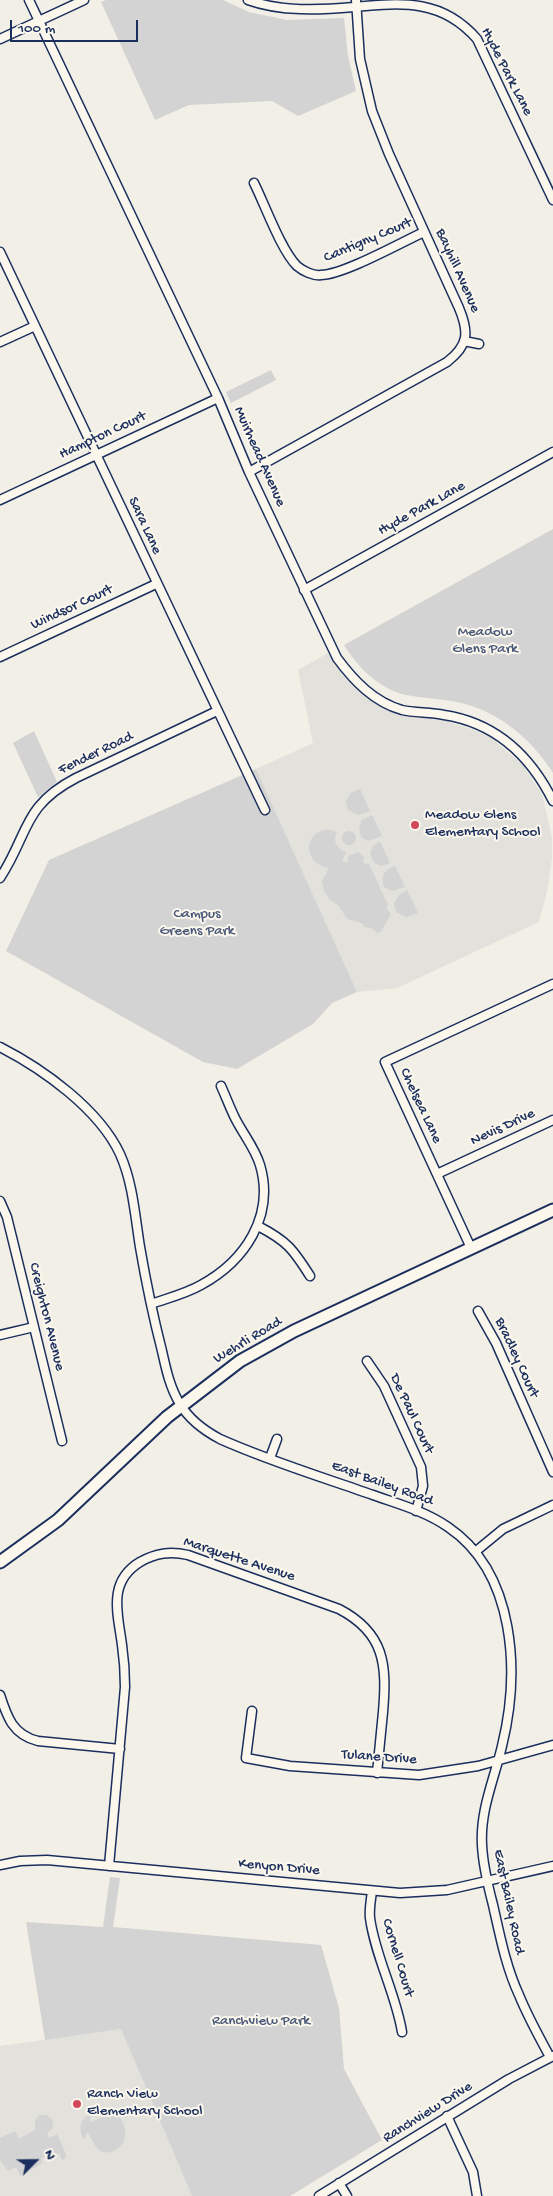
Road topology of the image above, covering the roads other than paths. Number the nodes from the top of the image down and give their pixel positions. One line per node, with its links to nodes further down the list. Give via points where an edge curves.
1 (29, 0): 5 (street, Muirhead Avenue)
2 (84, 0): 5 (street)
3 (248, 0): 4 (street, Hyde Park Lane, via 287,8)
4 (356, 3): 8 (street, Hyde Park Lane, via 425,2 450,11 460,19 478,39); 9 (street, Bayhill Avenue, via 360,59 372,111)
5 (38, 21): 6 (street); 17 (street, Muirhead Avenue)
6 (0, 39)
7 (254, 183): 11 (street, Cantigny Court, via 288,254 297,266)
8 (553, 200)
9 (424, 232): 11 (street, Cantigny Court, via 341,270 321,275); 14 (street, Bayhill Avenue, via 465,322)
10 (0, 252): 13 (street, Sara Lane)
11 (310, 273): 12 (street)
12 (307, 283)
13 (35, 326): 15 (street); 19 (street, Sara Lane)
14 (464, 341): 16 (street); 20 (street, via 460,351 447,362)
15 (0, 342)
16 (479, 344)
17 (218, 398): 19 (street, Hampton Court); 20 (street, Muirhead Avenue)
18 (553, 452): 23 (street, Hyde Park Lane)
19 (95, 454): 21 (street, Hampton Court); 22 (street, Sara Lane)
20 (249, 472): 23 (street, Muirhead Avenue)
21 (0, 500)
22 (156, 584): 24 (street, Windsor Court); 25 (street, Sara Lane)
23 (304, 590): 26 (street, Muirhead Avenue, via 337,658 363,689 401,709 461,718 485,728 527,758)
24 (0, 657)
25 (217, 711): 27 (street, Sara Lane); 28 (street, Fender Road, via 55,790 33,811)
26 (553, 801)
27 (265, 810)
28 (0, 878)
29 (553, 984): 33 (street, Chelsea Lane, via 385,1062)
30 (0, 1047): 39 (street, East Bailey Road, via 83,1104 112,1139 127,1173)
31 (222, 1086): 36 (street, via 260,1164 264,1192)
32 (553, 1120): 33 (street, Nevis Drive)
33 (437, 1174): 37 (street, Chelsea Lane)
34 (0, 1201): 41 (street, Creighton Avenue, via 7,1217)
35 (553, 1210): 37 (street, Wehrli Road)
36 (258, 1226): 38 (street, via 290,1246); 39 (street, via 245,1248 216,1276 190,1290)
37 (471, 1248): 44 (street, Wehrli Road, via 272,1342 240,1361)
38 (310, 1276)
39 (151, 1304): 44 (street, East Bailey Road, via 169,1378)
40 (478, 1311): 48 (street, Bradley Court, via 496,1343)
41 (34, 1327): 42 (street); 46 (street, Creighton Avenue)
42 (0, 1336)
43 (367, 1361): 50 (street, De Paul Court, via 384,1386 418,1458 423,1486)
44 (181, 1406): 47 (street, East Bailey Road, via 214,1436); 52 (street, Wehrli Road, via 74,1507)
45 (277, 1439): 47 (street)
46 (62, 1440)
47 (270, 1458): 50 (street, East Bailey Road)
48 (553, 1472)
49 (553, 1505): 51 (street, via 503,1529)
50 (416, 1511): 51 (street, East Bailey Road, via 449,1527)
51 (475, 1552): 57 (street, East Bailey Road, via 497,1588 508,1634 510,1694)
52 (0, 1562)
53 (0, 1695): 56 (street, via 10,1724 26,1738)
54 (252, 1711): 58 (street, Tulane Drive, via 246,1758 290,1766)
55 (553, 1745): 57 (street, Tulane Drive)
56 (120, 1749): 58 (street, Marquette Avenue, via 125,1663 116,1610 119,1588 128,1573 143,1560 162,1553 179,1553 339,1609 369,1631 380,1650 385,1677); 60 (street, Marquette Avenue)
57 (498, 1760): 58 (street, Tulane Drive, via 433,1774); 62 (street, East Bailey Road, via 482,1825)
58 (377, 1773)
59 (0, 1865): 60 (street, Kenyon Drive, via 28,1860)
60 (109, 1866): 63 (street, Kenyon Drive)
61 (553, 1866): 62 (street, Kenyon Drive)
62 (487, 1881): 63 (street, Kenyon Drive, via 436,1891); 65 (street, East Bailey Road, via 504,1954 515,1985)
63 (372, 1891): 64 (street, Cornell Court, via 372,1930 399,2012)
64 (402, 2032)
65 (552, 2056): 66 (street, Ranchview Drive)
66 (447, 2116): 67 (street, Ranchview Drive); 70 (street, via 472,2172)
67 (340, 2183): 68 (street, Ranchview Drive); 69 (street)
68 (319, 2196)
69 (347, 2196)
70 (477, 2196)

